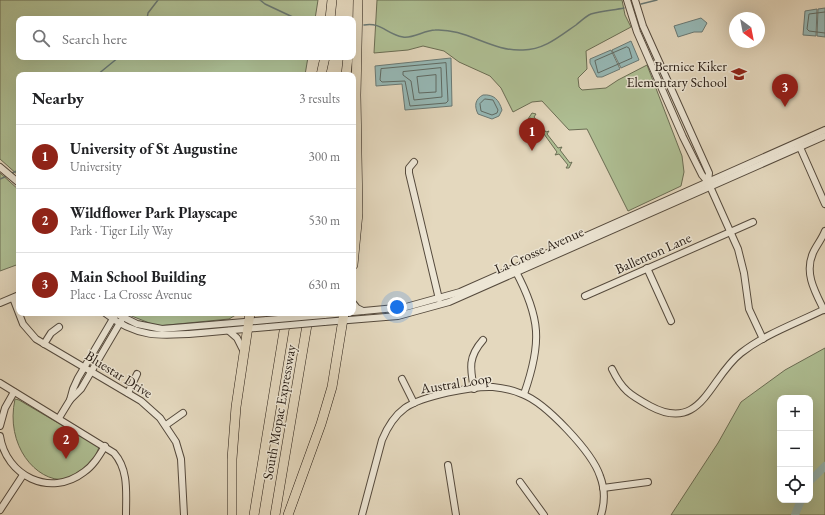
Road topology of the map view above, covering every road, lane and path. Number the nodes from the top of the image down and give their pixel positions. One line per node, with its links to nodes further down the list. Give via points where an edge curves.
1 (332, 0): 6 (highway)
2 (353, 0): 7 (highway)
3 (358, 0): 13 (highway)
4 (627, 0): 20 (street, via 637,32 683,136)
5 (635, 0): 20 (street, via 644,26 709,172)
6 (330, 16)
7 (351, 16)
8 (324, 60): 10 (highway)
9 (348, 60): 11 (highway)
10 (322, 72)
11 (346, 72)
12 (356, 95): 25 (highway)
13 (356, 95)
14 (825, 130): 16 (street, La Crosse Avenue)
15 (825, 136): 16 (street, La Crosse Avenue)
16 (799, 144): 20 (street, La Crosse Avenue); 21 (street)
17 (414, 162): 31 (street, via 410,165 408,173)
18 (2, 168): 19 (street)
19 (16, 180)
20 (709, 184): 23 (street); 27 (street, La Crosse Avenue)
21 (825, 204)
22 (753, 222): 23 (street, Ballenton Lane)
23 (730, 231): 26 (street, Ballenton Lane); 52 (street, via 743,266 749,309)
24 (825, 231): 35 (street, via 813,252 809,269 812,284)
25 (356, 234)
26 (647, 268): 29 (street, Ballenton Lane); 49 (street)
27 (515, 271): 31 (street, La Crosse Avenue); 38 (street, La Crosse Avenue, via 467,295 435,306 398,316); 65 (street, via 531,306 537,331 535,360)
28 (16, 296): 30 (street)
29 (584, 296)
30 (13, 298): 32 (street); 33 (street, Bluestar Drive)
31 (439, 299): 36 (street, La Crosse Avenue, via 406,307)
32 (0, 303)
33 (16, 306)
34 (356, 307): 36 (street)
35 (824, 310): 52 (street)
36 (363, 311): 37 (street, La Crosse Avenue)
37 (356, 312)
38 (356, 315)
39 (20, 316): 54 (street, Bluestar Drive, via 25,328)
40 (113, 316): 56 (street)
41 (115, 316): 47 (street, La Crosse Avenue)
42 (287, 316): 83 (highway, South Mopac Expressway)
43 (308, 316): 84 (highway, South Mopac Expressway)
44 (313, 316): 48 (street, La Crosse Avenue, bridge)
45 (341, 316): 48 (street, La Crosse Avenue, bridge, via 324,322 268,327)
46 (344, 316): 85 (highway, via 332,387)
47 (121, 321): 48 (street, La Crosse Avenue, via 162,329); 51 (street, La Crosse Avenue, via 143,333 163,336); 58 (street)
48 (249, 321): 51 (street, La Crosse Avenue); 55 (highway)
49 (671, 321)
50 (59, 327): 54 (street, via 51,333)
51 (229, 331): 55 (street, via 238,339)
52 (763, 339): 57 (street, via 730,362 702,403 681,413 663,412 630,395)
53 (483, 340): 62 (street, via 474,350 471,363)
54 (44, 344): 56 (street, Bluestar Drive)
55 (244, 352): 82 (highway, via 235,415)
56 (84, 367): 58 (street, Bluestar Drive); 66 (street)
57 (612, 369)
58 (91, 371): 64 (street, Bluestar Drive); 66 (street, via 81,389)
59 (137, 374): 64 (street)
60 (402, 379): 67 (street)
61 (0, 383): 63 (street)
62 (474, 389): 65 (street, Austral Loop, via 492,387); 67 (street, Austral Loop, via 430,397)
63 (14, 392): 69 (street); 71 (street, via 5,408)
64 (128, 393): 70 (street, Bluestar Drive, via 150,408)
65 (524, 394): 78 (street, Austral Loop, via 552,414 589,457 598,470)
66 (70, 400): 69 (street)
67 (414, 403): 86 (street, Austral Loop, via 400,413 385,433)
68 (183, 413): 70 (street)
69 (59, 418): 73 (street)
70 (166, 425): 81 (street, Bluestar Drive, via 176,442 181,459)
71 (0, 426)
72 (0, 436): 75 (street, via 5,453)
73 (105, 446): 75 (street, via 89,468 70,480 46,482); 80 (street, via 124,468)
74 (448, 465): 87 (street)
75 (23, 475): 79 (street)
76 (520, 482): 88 (street)
77 (648, 482): 78 (street)
78 (603, 488): 89 (street, Austral Loop)
79 (0, 510)
80 (126, 515)
81 (184, 515)
82 (232, 515)
83 (254, 515)
84 (275, 515)
85 (288, 515)
86 (362, 515)
87 (456, 515)
88 (544, 515)
89 (601, 515)

